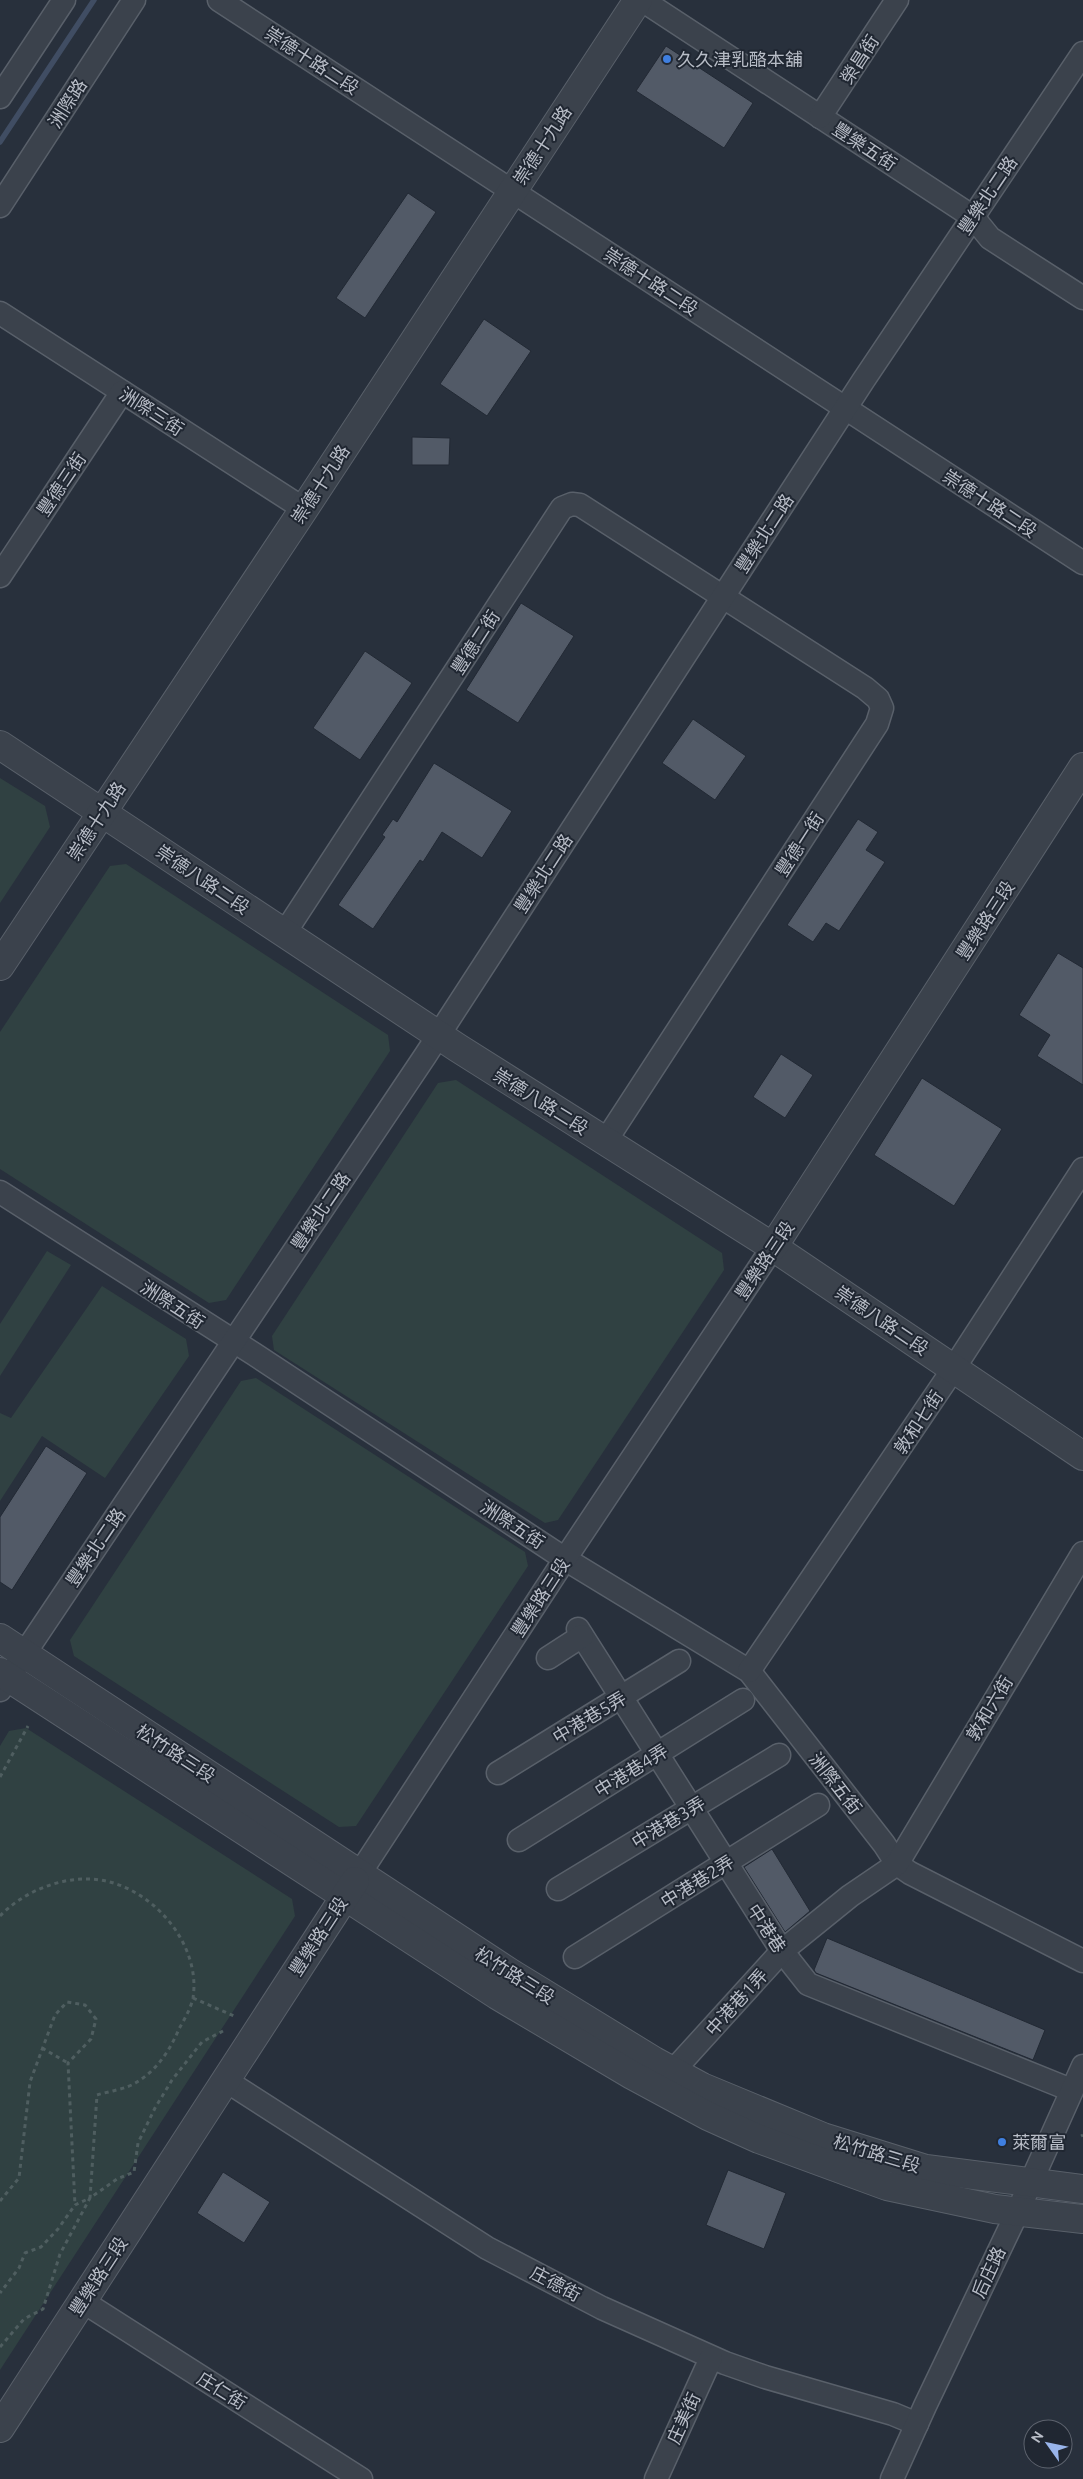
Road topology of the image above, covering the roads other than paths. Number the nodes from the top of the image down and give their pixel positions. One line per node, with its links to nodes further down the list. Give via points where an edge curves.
1 (64, 0): 8 (street)
2 (134, 0): 11 (street, 洲際路)
3 (219, 0): 10 (street, 崇德十路二段)
4 (638, 0): 10 (street, 崇德十九路)
5 (642, 0): 9 (street, 豐樂五街)
6 (897, 0): 9 (street, 榮昌街)
7 (1083, 53): 12 (street, 豐樂北二路)
8 (0, 97)
9 (820, 117): 12 (street, 豐樂五街)
10 (512, 191): 16 (street, 崇德十路二段); 17 (street, 崇德十九路)
11 (0, 206)
12 (972, 217): 13 (street, 豐樂五街, via 990,238); 16 (street, 豐樂北二路)
13 (1083, 298)
14 (0, 312): 15 (street, 洲際三街)
15 (122, 392): 17 (street, 洲際三街); 19 (street, 豐德三街)
16 (846, 408): 18 (street, 崇德十路二段); 20 (street, 豐樂北二路)
17 (304, 509): 23 (street, 崇德十九路)
18 (1083, 563)
19 (0, 576)
20 (723, 597): 24 (street, 豐德二街, via 580,504 562,508); 26 (street, 豐樂北二路); 27 (street, 豐德一街, via 865,688 878,699 882,708 877,724)
21 (0, 745): 23 (street, 崇德八路二段)
22 (1083, 767): 30 (street, 豐樂路三段)
23 (102, 811): 24 (street, 崇德八路二段); 25 (street, 崇德十九路)
24 (284, 934): 26 (street, 崇德八路二段)
25 (0, 966)
26 (438, 1035): 27 (street, 崇德八路二段); 31 (street, 豐樂北二路)
27 (605, 1142): 30 (street, 崇德八路二段)
28 (1083, 1169): 32 (street, 敦和七街)
29 (0, 1192): 31 (street, 洲際五街)
30 (773, 1247): 32 (street, 崇德八路二段); 35 (street, 豐樂路三段)
31 (232, 1342): 35 (street, 洲際五街); 37 (street, 豐樂北二路)
32 (954, 1368): 33 (street, 崇德八路二段); 40 (street, 敦和七街)
33 (1083, 1456)
34 (1083, 1553): 51 (street, 敦和六街)
35 (565, 1559): 40 (street, 洲際五街); 52 (street, 豐樂路三段)
36 (0, 1638): 37 (street, 松竹路三段)
37 (24, 1654): 41 (street, 豐樂北二路); 52 (street, 松竹路三段)
38 (548, 1658): 42 (street, 中港巷, via 580,1632)
39 (679, 1661): 42 (street, 中港巷5弄)
40 (749, 1671): 51 (street, 洲際五街)
41 (3, 1680): 54 (street, 松竹路三段)
42 (621, 1698): 44 (street, 中港巷); 46 (street, 中港巷5弄)
43 (743, 1700): 44 (street, 中港巷4弄)
44 (657, 1754): 48 (street, 中港巷); 49 (street, 中港巷4弄)
45 (779, 1755): 48 (street, 中港巷3弄)
46 (498, 1773)
47 (818, 1805): 50 (street, 中港巷2弄)
48 (691, 1808): 50 (street, 中港巷); 53 (street, 中港巷3弄)
49 (519, 1840)
50 (726, 1863): 55 (street, 中港巷); 56 (street, 中港巷2弄)
51 (897, 1864): 55 (street, 中港巷1弄, via 850,1896); 57 (street, 洲際五街)
52 (360, 1873): 54 (street, 豐樂路三段); 59 (street, 松竹路三段, via 512,1974)
53 (558, 1889)
54 (344, 1896): 60 (street, 豐樂路三段); 64 (street, 松竹路三段, via 537,2019 708,2116 752,2136 887,2186)
55 (782, 1951): 59 (street, 中港巷1弄); 61 (street, 中港巷, via 808,1984)
56 (575, 1957)
57 (1083, 1961)
58 (1083, 2066): 61 (street, 后庄路)
59 (673, 2071): 62 (street, 松竹路三段, via 832,2140 926,2169)
60 (225, 2080): 66 (street, 豐樂路三段); 67 (street, 庄德街, via 487,2248 602,2308)
61 (1071, 2090): 62 (street, 后庄路)
62 (1029, 2183): 63 (street, 松竹路三段); 64 (street, 后庄路)
63 (1083, 2189)
64 (1018, 2211): 65 (street, 松竹路三段); 68 (street, 后庄路)
65 (1083, 2219)
66 (82, 2301): 69 (street, 豐樂路三段); 70 (street, 庄仁街)
67 (711, 2358): 68 (street, 庄德街); 71 (street, 庄美街)
68 (917, 2424): 72 (street, 后庄路)
69 (0, 2428)
70 (361, 2479)
71 (656, 2479)
72 (892, 2479)

